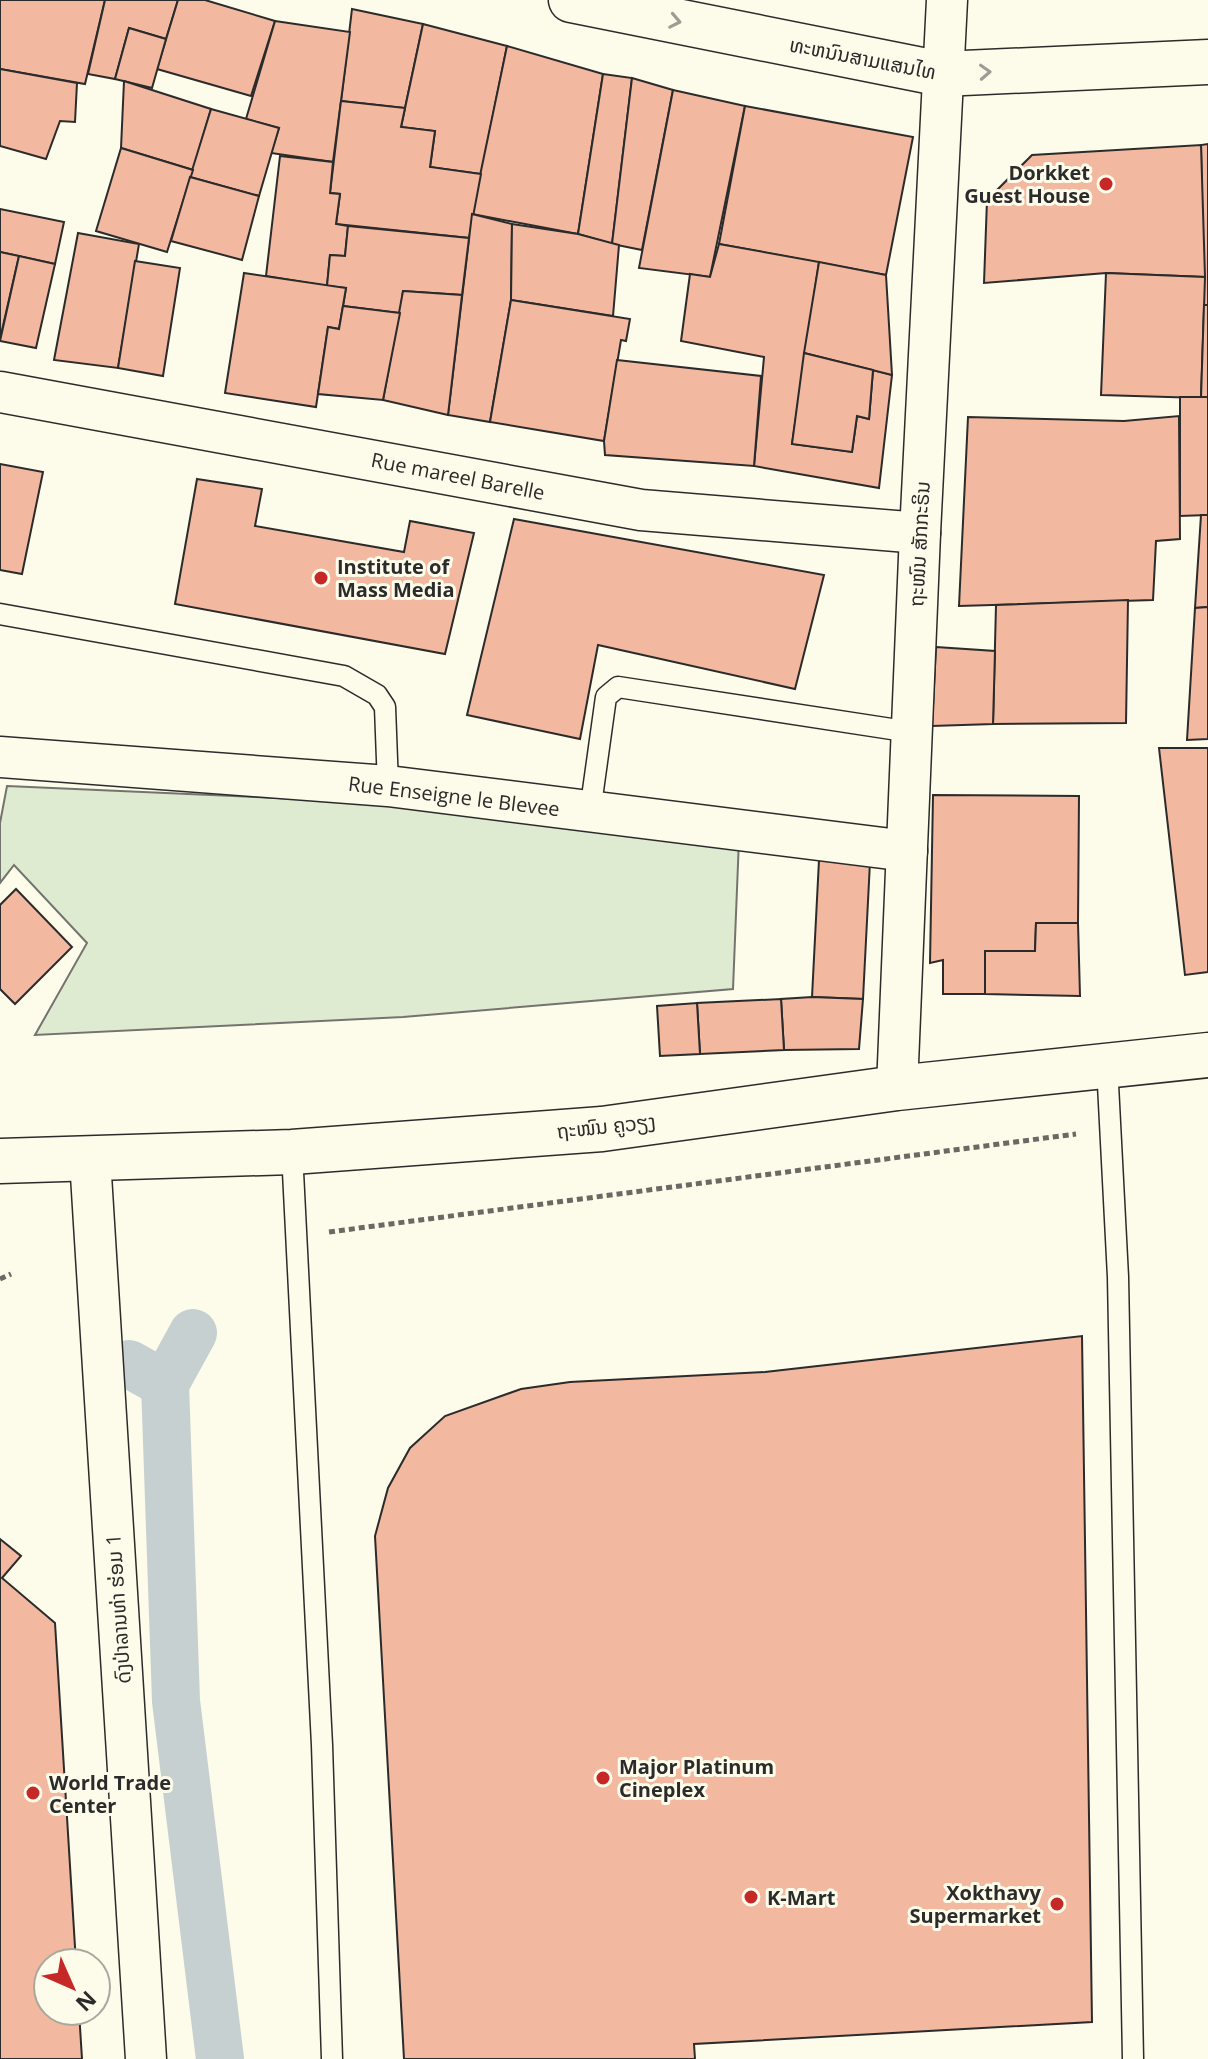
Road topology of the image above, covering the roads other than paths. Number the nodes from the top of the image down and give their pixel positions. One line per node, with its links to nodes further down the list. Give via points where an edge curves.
1 (571, 0): 4 (street, ທະຫນົນສາມແສນໄທ, one-way to 4)
2 (947, 0): 4 (street, ຖະໜົນ ສັກກະຣິນ)
3 (1208, 62): 4 (street, ທະຫນົນສາມແສນໄທ, one-way to 3)
4 (942, 74): 6 (street, ຖະໜົນ ສັກກະຣິນ)
5 (0, 392): 6 (street, Rue mareel Barelle, via 641,510)
6 (920, 533): 8 (street, ຖະໜົນ ສັກກະຣິນ)
7 (0, 614): 10 (lane, via 344,676 377,695 385,707)
8 (911, 732): 11 (lane, via 618,687 606,697); 12 (street, ຖະໜົນ ສັກກະຣິນ)
9 (0, 757): 10 (street, Rue Enseigne le Blevee)
10 (388, 786): 11 (street, Rue Enseigne le Blevee)
11 (590, 812): 12 (street, Rue Enseigne le Blevee)
12 (907, 851): 15 (street, ຖະໜົນ ສັກກະຣິນ)
13 (1208, 1055): 14 (street, ຖະໜົນ ຄູວຽງ)
14 (1107, 1065): 15 (street, ຖະໜົນ ຄູວຽງ); 21 (lane, via 1118,1293)
15 (897, 1088): 16 (street, ຖະໜົນ ຄູວຽງ, via 602,1129)
16 (292, 1152): 17 (street, ຖະໜົນ ຄູວຽງ); 20 (lane)
17 (90, 1159): 18 (street, ຖະໜົນ ຄູວຽງ); 19 (street, ດົງປ່າລານທ່າ ຮ່ອມ 1)
18 (0, 1161)
19 (146, 2059)
20 (332, 2059)
21 (1133, 2059)

